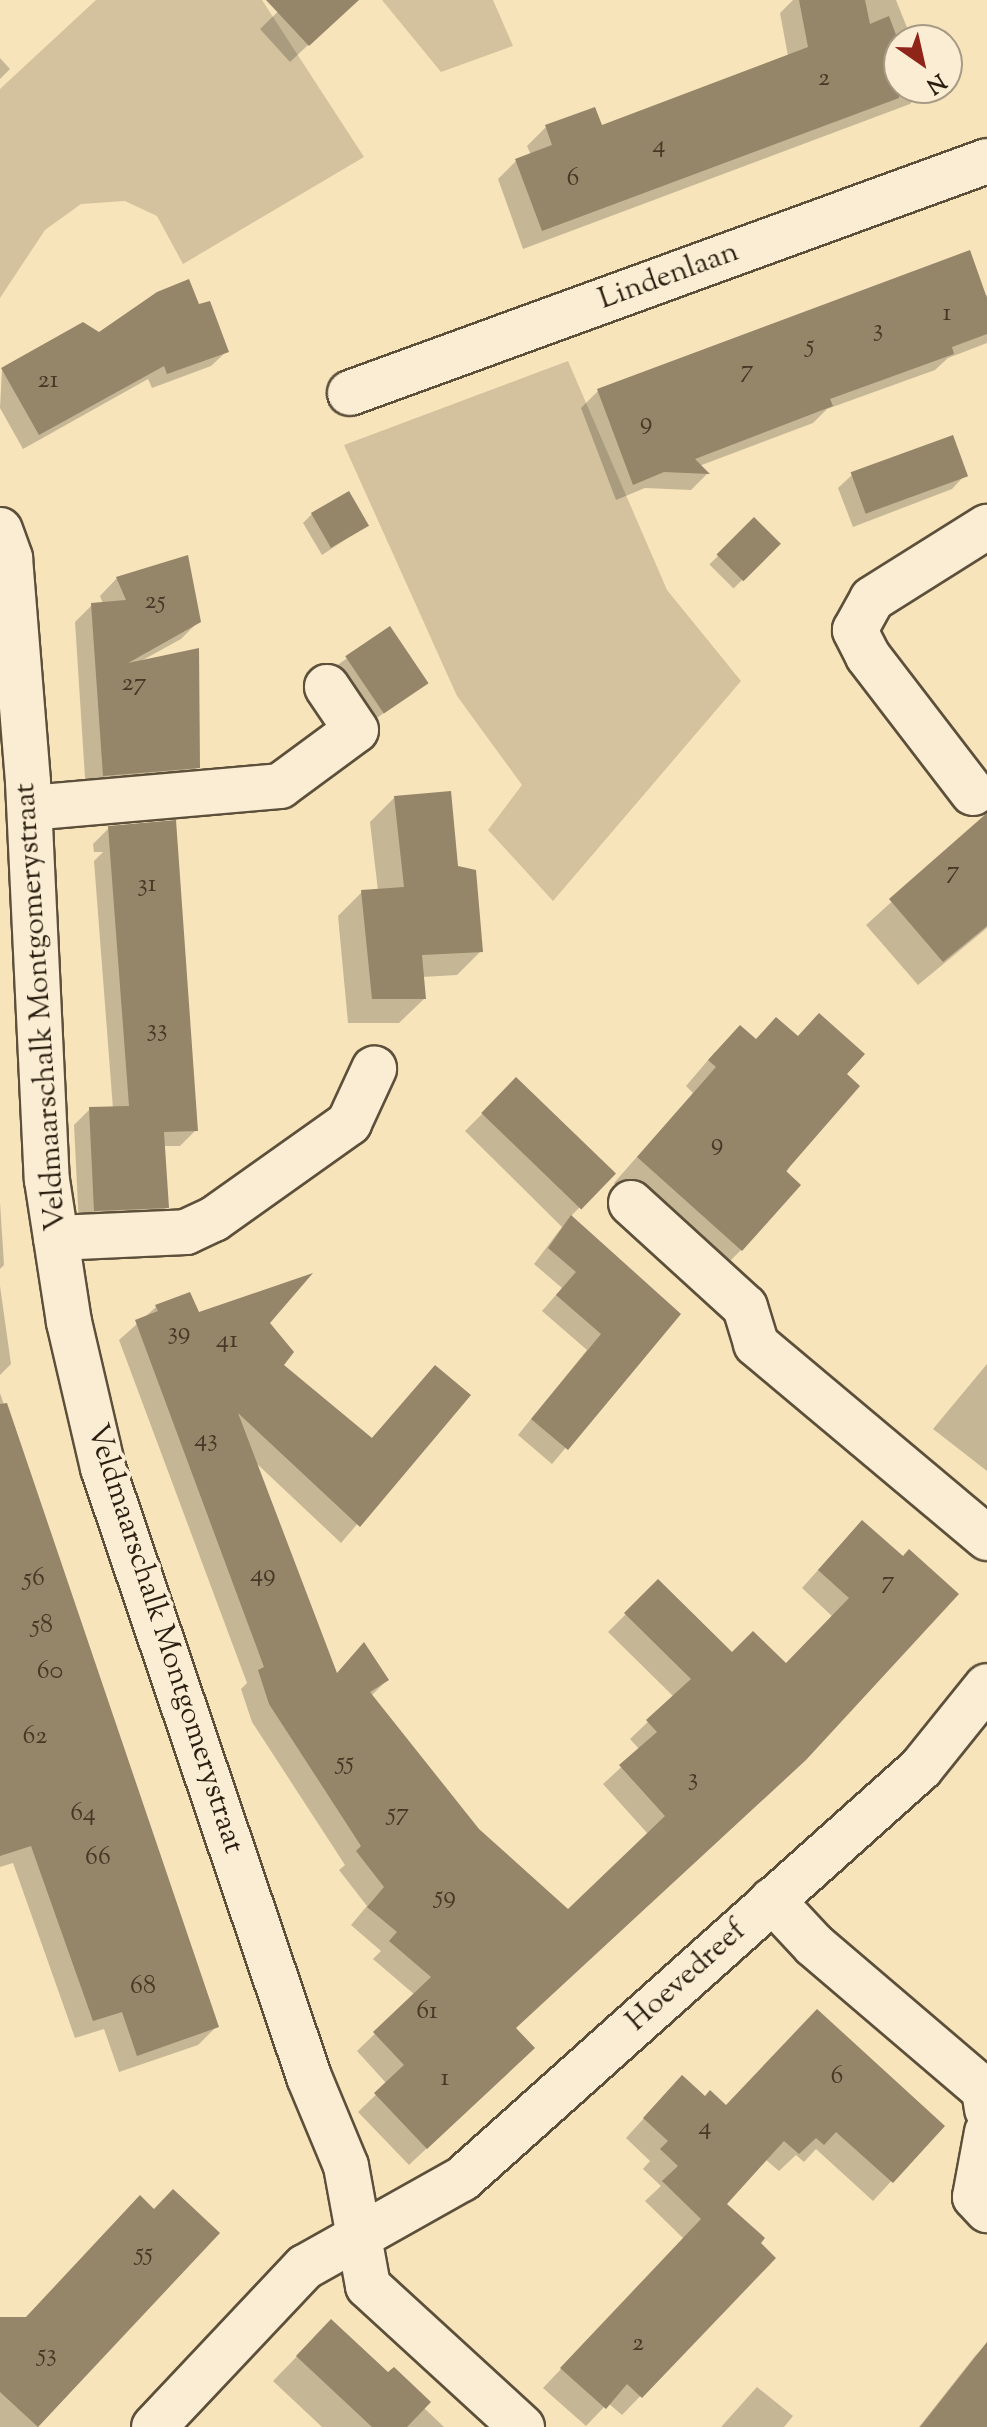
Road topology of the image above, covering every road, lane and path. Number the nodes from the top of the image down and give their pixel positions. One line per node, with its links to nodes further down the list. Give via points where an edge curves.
1 (987, 161): 2 (street, Lindenlaan)
2 (350, 393)
3 (987, 527): 6 (street, via 872,599 855,630 868,656)
4 (0, 530): 7 (street, Veldmaarschalk Montgomerystraat, via 10,558)
5 (327, 687): 7 (street, via 356,730 280,786)
6 (973, 793)
7 (30, 808): 10 (street, Veldmaarschalk Montgomerystraat, via 47,1180)
8 (374, 1069): 10 (street, via 349,1123 214,1219 186,1232)
9 (631, 1203): 11 (street, via 745,1307 756,1344)
10 (56, 1238): 17 (street, Veldmaarschalk Montgomerystraat, via 69,1322 103,1468 309,2077 346,2166)
11 (987, 1538)
12 (987, 1686): 13 (street, Hoevedreef, via 921,1768)
13 (772, 1900): 14 (street, via 814,1945 984,2090); 17 (street, Hoevedreef, via 462,2179)
14 (987, 2110)
15 (987, 2132): 16 (street, via 975,2197)
16 (987, 2210)
17 (359, 2235): 18 (street, Hoevedreef, via 305,2267); 19 (street, Veldmaarschalk Montgomerystraat, via 368,2286)
18 (154, 2427)
19 (522, 2427)

